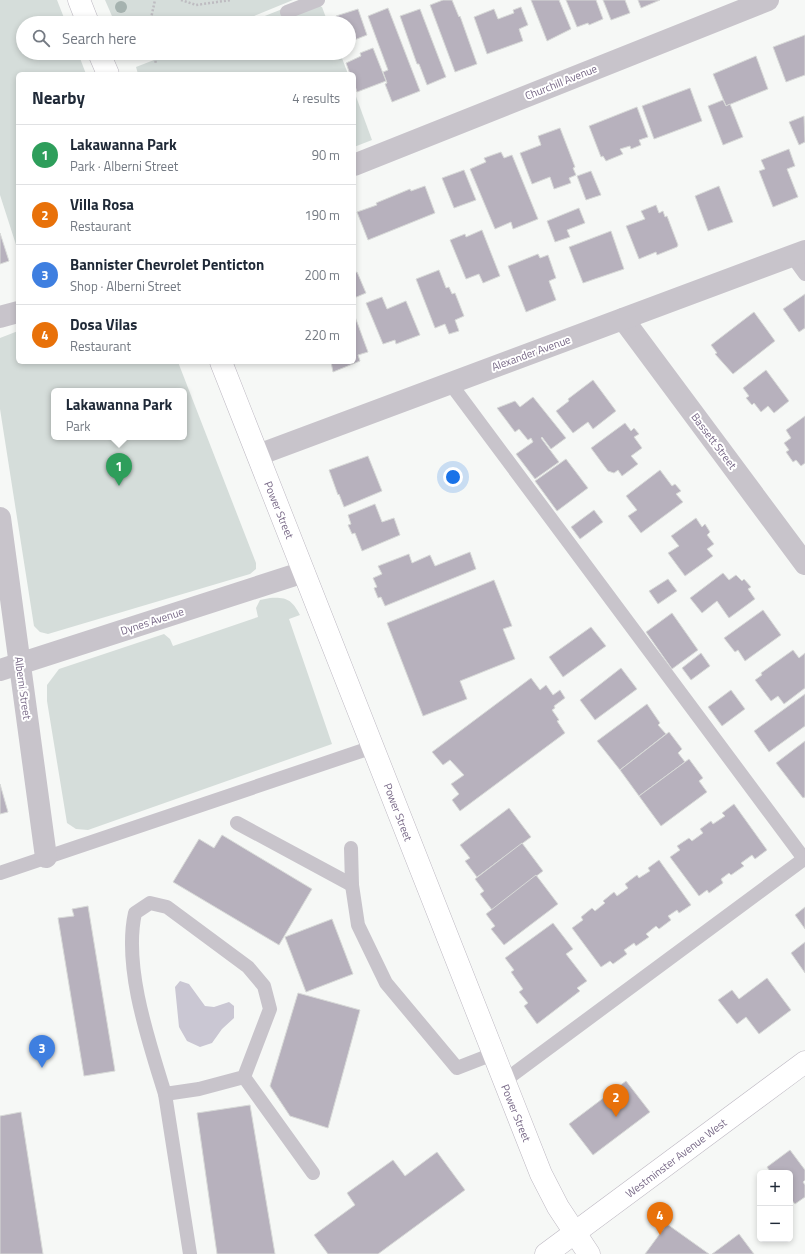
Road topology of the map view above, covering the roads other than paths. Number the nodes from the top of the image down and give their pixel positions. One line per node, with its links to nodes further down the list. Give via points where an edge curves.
1 (79, 0): 5 (street)
2 (318, 0): 4 (lane)
3 (768, 0): 8 (street, Churchill Avenue)
4 (287, 12)
5 (85, 16)
6 (103, 60): 7 (street)
7 (107, 72)
8 (356, 163)
9 (798, 253): 10 (lane); 13 (street, Alexander Avenue)
10 (805, 274)
11 (16, 313): 12 (street)
12 (0, 317)
13 (623, 319): 15 (street, Alexander Avenue); 18 (street, Bassett Street)
14 (222, 364): 16 (street, Power Street)
15 (450, 383): 16 (street, Alexander Avenue); 25 (lane)
16 (258, 455): 19 (street, Power Street)
17 (0, 518): 20 (street, Alberni Street)
18 (805, 564)
19 (304, 572): 20 (street, Dynes Avenue); 21 (street, Power Street)
20 (10, 667): 24 (street, Alberni Street)
21 (373, 747): 24 (lane); 28 (street, Power Street)
22 (237, 823): 27 (lane)
23 (351, 848): 27 (lane)
24 (46, 857): 26 (lane)
25 (804, 860): 31 (lane)
26 (0, 873)
27 (352, 885): 28 (lane, via 358,925 386,983 458,1068)
28 (493, 1054): 31 (street, Power Street)
29 (805, 1062): 34 (street, Westminster Avenue West)
30 (244, 1076): 32 (lane, via 199,1089); 32 (lane, via 270,1009 264,986 248,967 167,907 150,903 136,913 133,924 134,976 147,1036); 33 (lane)
31 (504, 1081): 34 (street, Power Street, via 541,1174)
32 (165, 1094): 35 (lane)
33 (314, 1173)
34 (574, 1233): 36 (street, Westminster Avenue West); 37 (street, Power Street)
35 (190, 1254)
36 (546, 1254)
37 (589, 1254)

